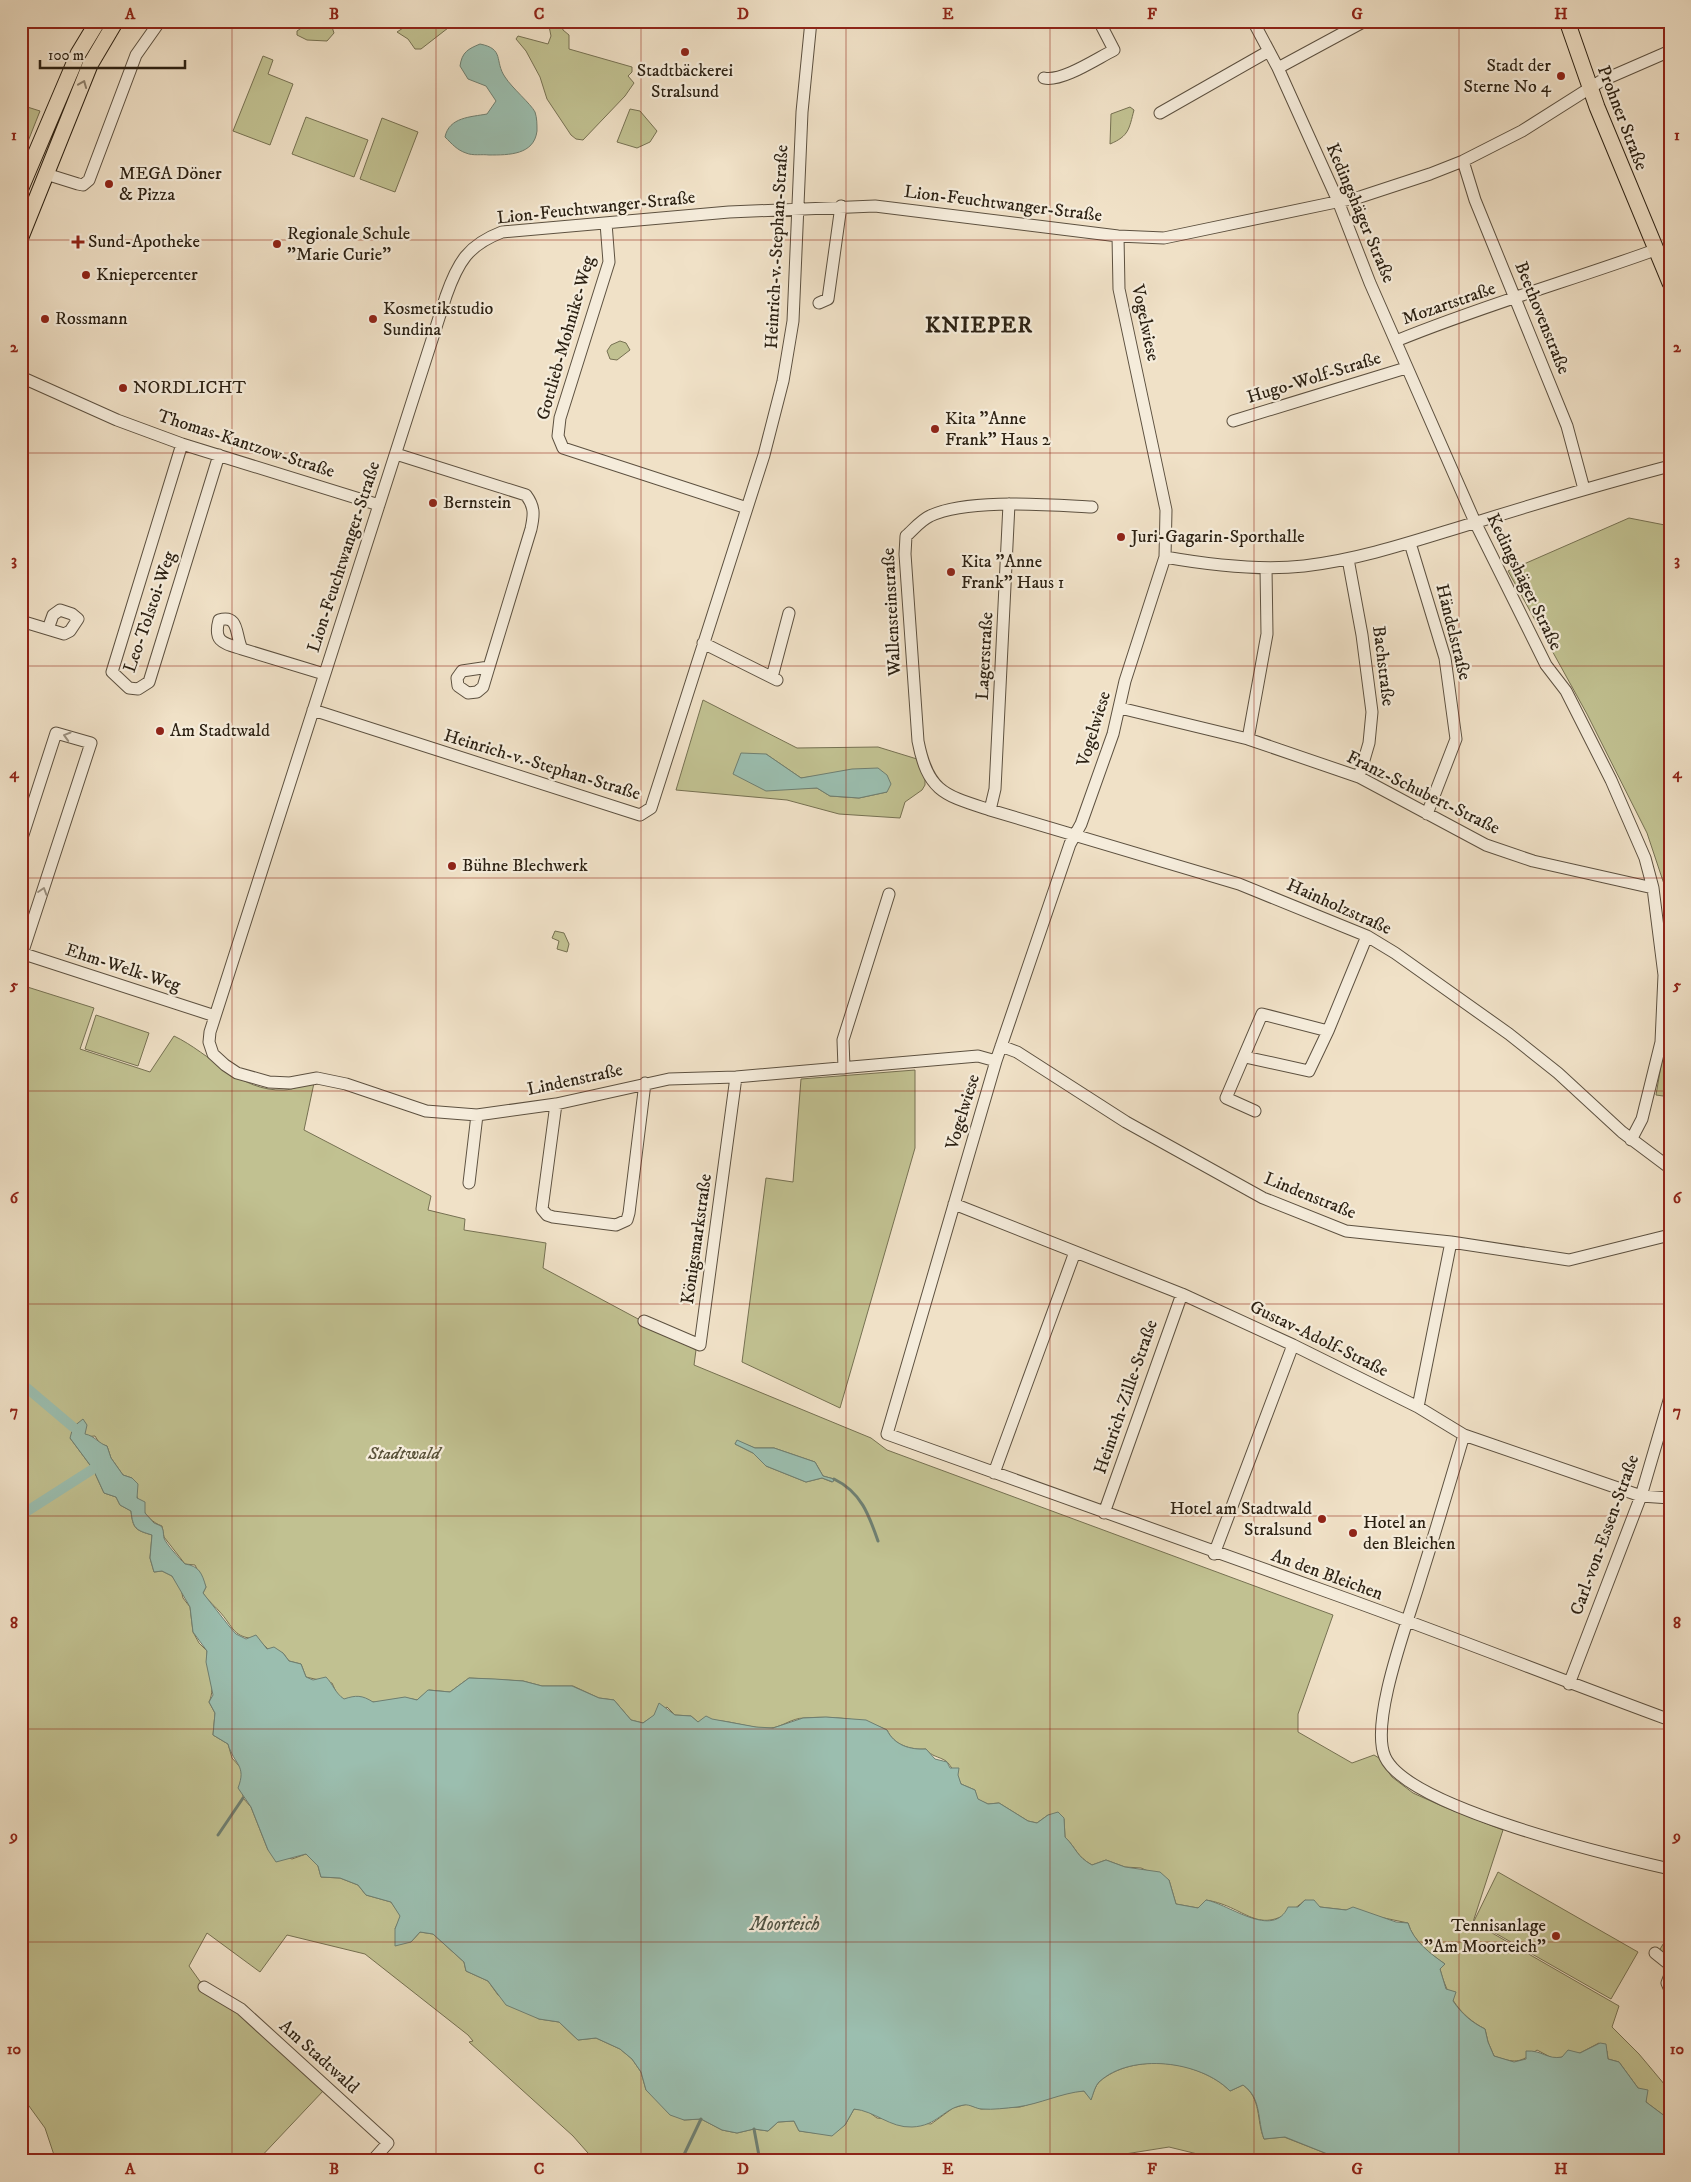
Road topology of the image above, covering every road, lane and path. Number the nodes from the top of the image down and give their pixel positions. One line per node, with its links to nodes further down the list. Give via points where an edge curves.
1 (98, 21): 14 (main road, via 78,54)
2 (116, 21): 18 (main road, one-way to 2, via 90,65)
3 (160, 21): 18 (street, via 136,55 89,180 83,185 78,184)
4 (811, 21): 22 (street, Heinrich-v.-Stephan-Straße, via 804,73)
5 (1099, 21): 12 (street, via 1114,50 1070,72)
6 (1253, 21): 9 (street, Kedingshäger Straße)
7 (1365, 21): 11 (street)
8 (1567, 21): 13 (main road, Prohner Straße)
9 (1270, 51): 11 (street, Kedingshäger Straße); 16 (street)
10 (1670, 51): 13 (street)
11 (1278, 68): 20 (street, Kedingshäger Straße)
12 (1044, 78)
13 (1590, 88): 17 (street, via 1522,131); 26 (main road, Prohner Straße)
14 (59, 97): 15 (main road); 18 (main road, via 67,101)
15 (53, 111): 18 (main road, via 39,171); 19 (main road)
16 (1160, 113)
17 (1462, 161): 20 (street, via 1401,184); 28 (street, Beethovenstraße)
18 (48, 168): 25 (main road)
19 (21, 188)
20 (1338, 202): 24 (street, via 1164,238); 30 (street, Kedingshäger Straße)
21 (841, 206): 22 (street, Lion-Feuchtwanger-Straße); 24 (street, Lion-Feuchtwanger-Straße, via 888,207); 29 (street, via 828,299)
22 (798, 208): 23 (street, Lion-Feuchtwanger-Straße); 42 (street, Heinrich-v.-Stephan-Straße, via 790,349 774,422)
23 (606, 223): 35 (street, Lion-Feuchtwanger-Straße, via 502,232 466,253 451,281); 42 (street, Gottlieb-Mohnike-Weg, via 609,262 560,418 558,436 563,448)
24 (1118, 236): 45 (street, Vogelwiese, via 1119,289 1166,510)
25 (21, 237)
26 (1655, 250): 27 (main road, Prohner Straße); 28 (street, Mozartstraße)
27 (1670, 283)
28 (1515, 299): 30 (street, Mozartstraße, via 1459,315); 38 (street, Beethovenstraße, via 1566,426)
29 (819, 303)
30 (1396, 341): 31 (street, Kedingshäger Straße)
31 (1406, 368): 33 (street, Hugo-Wolf-Straße); 43 (street, Kedingshäger Straße, via 1446,452)
32 (22, 382): 34 (street, Thomas-Kantzow-Straße)
33 (1233, 421)
34 (182, 444): 36 (street, Thomas-Kantzow-Straße); 36 (street, Leo-Tolstoi-Weg, via 112,672 128,688 138,689 149,682)
35 (396, 454): 40 (street, Lion-Feuchtwanger-Straße); 53 (street, via 526,495 532,502 535,514)
36 (219, 455): 40 (street, Thomas-Kantzow-Straße)
37 (1670, 466): 38 (street)
38 (1584, 489): 43 (street)
39 (1009, 504): 41 (street, Wallensteinstraße); 59 (street, Lagerstraße, via 996,789); 59 (street, Wallensteinstraße, via 955,509 929,516 906,536 918,741 925,769 930,780 942,791)
40 (379, 505): 54 (street, Lion-Feuchtwanger-Straße)
41 (1092, 507)
42 (748, 508): 51 (street, Heinrich-v.-Stephan-Straße)
43 (1474, 522): 44 (street); 63 (street, Kedingshäger Straße, via 1546,665 1566,691 1611,780 1645,858)
44 (1410, 543): 46 (street); 60 (street, Händelstraße, via 1445,658 1456,739)
45 (1165, 557): 47 (street, via 1204,564); 55 (street, Vogelwiese, via 1125,681)
46 (1348, 559): 47 (street); 58 (street, Bachstraße, via 1372,712 1369,743)
47 (1266, 568): 57 (street, via 1267,634)
48 (789, 613): 51 (street, via 775,678)
49 (21, 621): 50 (street)
50 (48, 629)
51 (703, 643): 56 (street, Heinrich-v.-Stephan-Straße, via 651,808 640,815)
52 (242, 649): 54 (street, Lion-Feuchtwanger-Straße)
53 (488, 668)
54 (324, 674): 56 (street, Lion-Feuchtwanger-Straße)
55 (1120, 708): 57 (street, Franz-Schubert-Straße); 61 (street, Vogelwiese, via 1081,824)
56 (314, 710): 67 (street, Lion-Feuchtwanger-Straße)
57 (1248, 739): 58 (street, Franz-Schubert-Straße)
58 (1359, 777): 60 (street, Franz-Schubert-Straße)
59 (990, 810): 61 (street, Hainholzstraße)
60 (1427, 814): 63 (street, Franz-Schubert-Straße, via 1486,846 1533,861)
61 (1074, 835): 65 (street, Hainholzstraße, via 1239,884); 69 (street, Vogelwiese)
62 (21, 841): 66 (street, one-way to 62, via 91,742 56,733)
63 (1653, 888): 78 (street, Kedingshäger Straße, via 1664,975 1661,1042 1642,1119)
64 (889, 894): 72 (street, via 844,1040)
65 (1367, 936): 68 (street); 78 (street, Hainholzstraße, via 1395,952 1516,1040 1558,1073)
66 (22, 954): 67 (street, Ehm-Welk-Weg)
67 (215, 1016): 77 (street, Lindenstraße, via 209,1042 213,1054 232,1071 269,1082 290,1083 316,1078 346,1084 426,1111)
68 (1328, 1031): 70 (street, via 1309,1072); 70 (street, via 1262,1014)
69 (1002, 1046): 71 (street, Vogelwiese); 83 (street, Lindenstraße, via 1017,1052 1126,1122 1263,1198 1346,1231)
70 (1245, 1057): 76 (street, via 1226,1098)
71 (996, 1061): 72 (street, Lindenstraße, via 978,1056); 81 (street, Vogelwiese)
72 (844, 1068): 73 (street, Lindenstraße)
73 (736, 1076): 74 (street, Lindenstraße); 86 (street, Königsmarkstraße, via 700,1345)
74 (645, 1083): 75 (street, Lindenstraße); 75 (street, via 627,1220 616,1225 553,1217 542,1208)
75 (556, 1104): 77 (street, Lindenstraße)
76 (1255, 1111)
77 (476, 1115): 80 (street)
78 (1631, 1140): 79 (street, Hainholzstraße)
79 (1670, 1168)
80 (469, 1183)
81 (954, 1204): 84 (street, Gustav-Adolf-Straße); 90 (street, Vogelwiese)
82 (1670, 1235): 83 (street, Lindenstraße, via 1569,1260)
83 (1451, 1242): 89 (street)
84 (1075, 1252): 85 (street, Gustav-Adolf-Straße); 92 (street)
85 (1182, 1294): 87 (street, Gustav-Adolf-Straße); 95 (street, Heinrich-Zille-Straße)
86 (644, 1321)
87 (1293, 1345): 89 (street, Gustav-Adolf-Straße); 96 (street)
88 (1670, 1397): 93 (street, Carl-von-Essen-Straße)
89 (1418, 1407): 91 (street, Gustav-Adolf-Straße)
90 (887, 1434): 92 (street, An den Bleichen)
91 (1464, 1435): 93 (street, Gustav-Adolf-Straße); 97 (street)
92 (994, 1473): 95 (street, An den Bleichen)
93 (1641, 1496): 94 (street, Gustav-Adolf-Straße); 98 (street, Carl-von-Essen-Straße)
94 (1670, 1498)
95 (1104, 1513): 96 (street, An den Bleichen)
96 (1214, 1554): 97 (street, An den Bleichen)
97 (1408, 1623): 98 (street, An den Bleichen); 100 (street, via 1390,1675 1382,1741 1386,1758 1400,1776 1450,1802 1543,1836)
98 (1569, 1684): 99 (street, An den Bleichen)
99 (1670, 1720)
100 (1670, 1869)
101 (1655, 1953): 102 (street)
102 (1670, 1965)
103 (1670, 1976): 105 (street, via 1666,1983)
104 (204, 1987): 106 (street, Am Stadtwald, via 241,2009 388,2143)
105 (1670, 1990)
106 (372, 2161)

